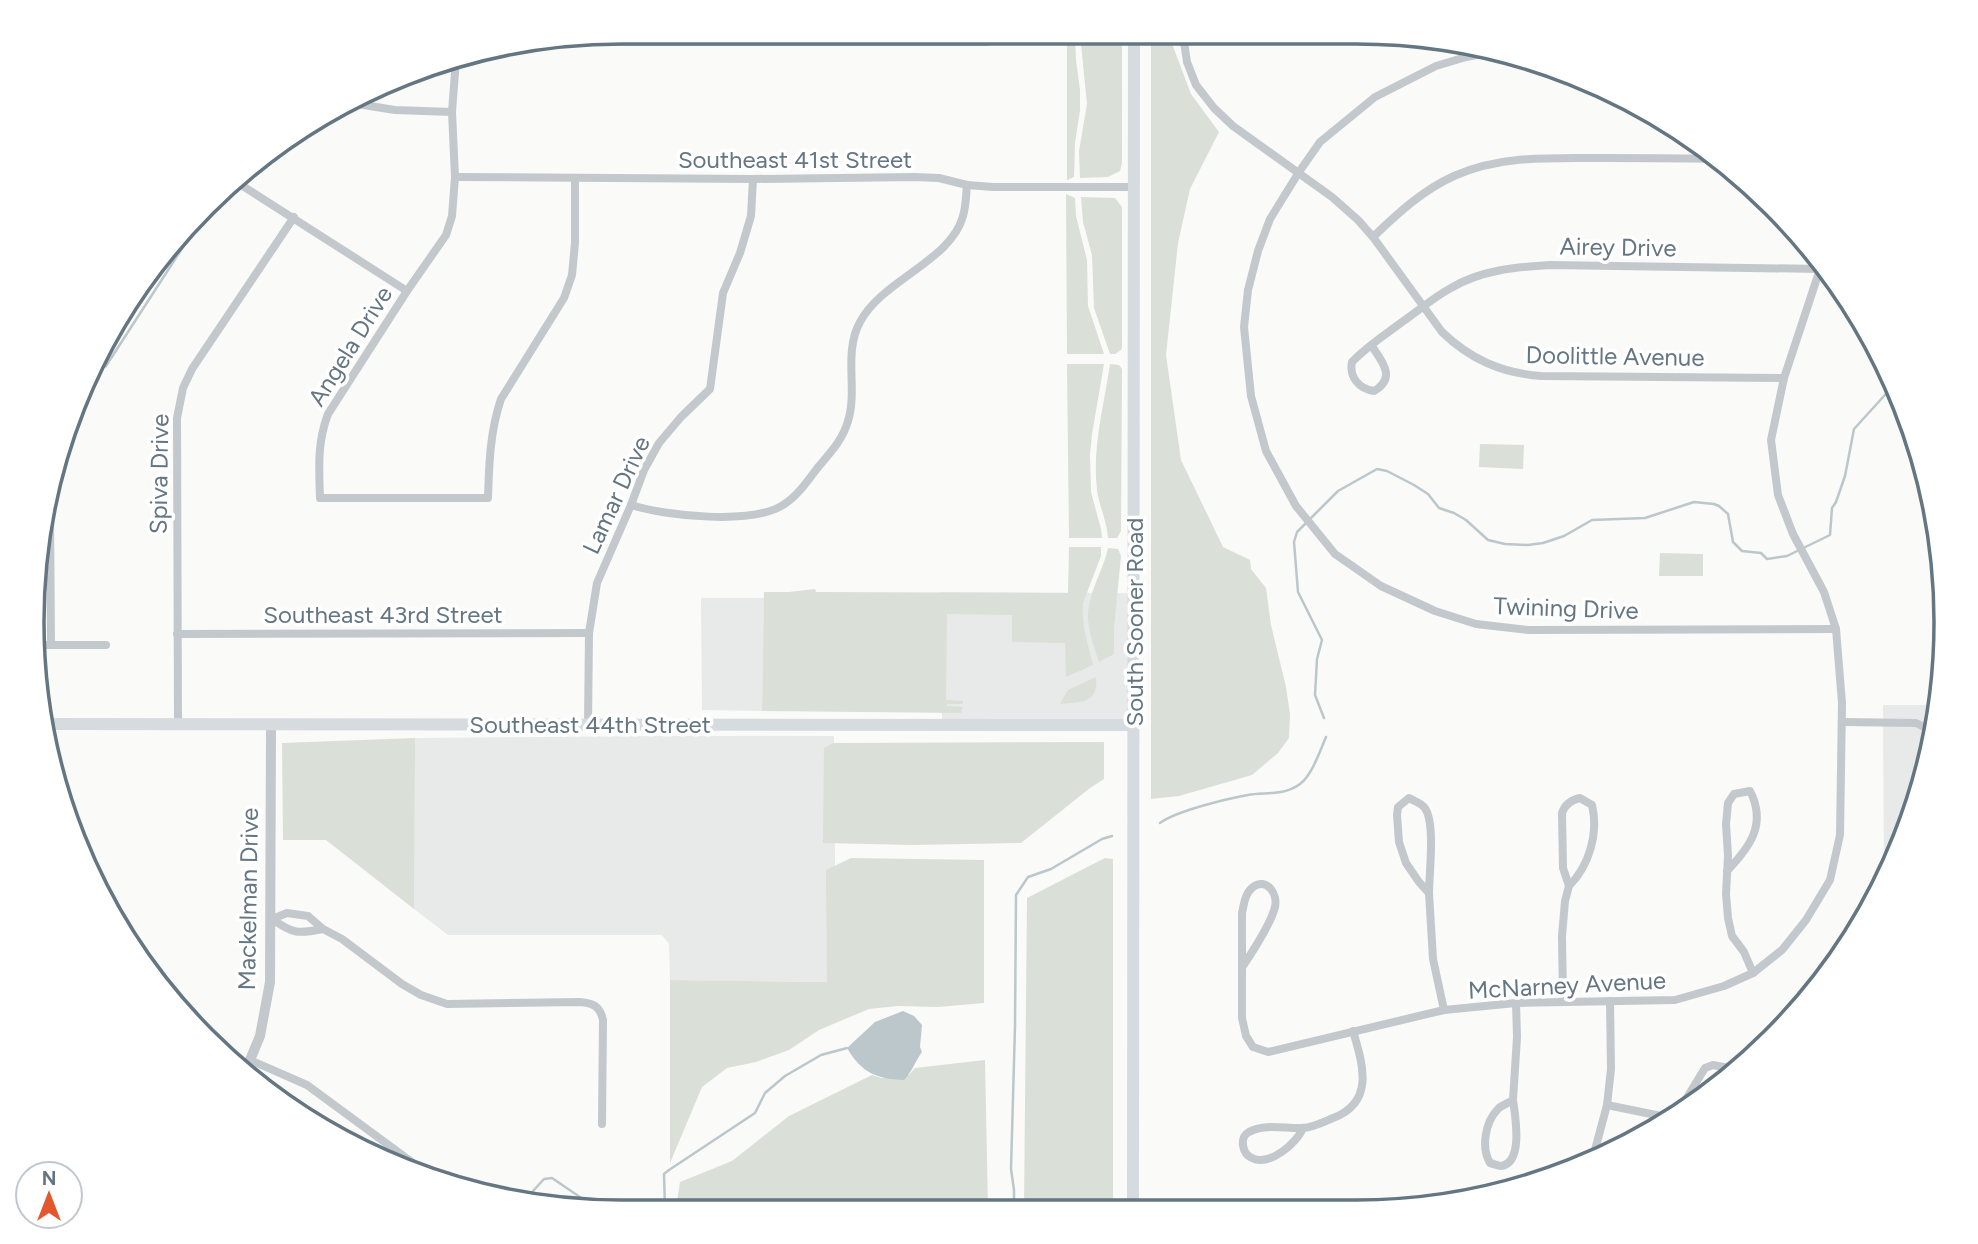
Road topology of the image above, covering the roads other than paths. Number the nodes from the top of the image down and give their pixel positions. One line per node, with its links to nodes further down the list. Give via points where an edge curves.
1 (1134, 44): 14 (main road, South Sooner Road)
2 (1184, 44): 8 (street, Doolittle Avenue, via 1196,85 1214,108)
3 (1472, 56): 8 (street, Twining Drive, via 1436,66 1375,97 1320,142)
4 (455, 68): 6 (street, Angela Drive)
5 (363, 105): 6 (street)
6 (452, 111): 9 (street, Angela Drive)
7 (1702, 159): 16 (street, via 1534,158 1488,164 1429,190)
8 (1298, 172): 16 (street, Doolittle Avenue); 25 (street, Twining Drive, via 1270,219 1258,251 1244,327 1251,396 1266,451 1304,517 1335,554 1381,586 1434,611 1476,624 1529,630)
9 (455, 177): 10 (street, Southeast 41st Street); 19 (street, Angela Drive, via 446,235)
10 (575, 178): 11 (street, Southeast 41st Street); 19 (street, Angela Drive, via 572,275 564,298 501,399 489,461 488,498 320,498 318,460 328,414)
11 (753, 179): 12 (street, Southeast 41st Street, via 915,177); 23 (street, Lamar Drive, via 751,216 723,293 710,390 659,443)
12 (967, 185): 14 (street, Southeast 41st Street); 23 (street, via 963,217 955,235 877,299 860,320 853,338 849,420 841,438 784,505 733,517)
13 (243, 186): 15 (street)
14 (1135, 187): 36 (main road, South Sooner Road)
15 (294, 217): 19 (street); 27 (street, Spiva Drive, via 208,342 183,388 177,418)
16 (1373, 237): 20 (street, Doolittle Avenue)
17 (1812, 266): 20 (street, Airey Drive, via 1524,266 1463,282)
18 (1819, 275): 22 (street, McNarney Avenue)
19 (407, 291)
20 (1423, 307): 21 (street, Airey Drive); 22 (street, Doolittle Avenue, via 1455,344 1480,361 1509,372)
21 (1371, 345): 21 (street, via 1350,367 1362,388 1374,391 1387,375)
22 (1784, 379): 25 (street, McNarney Avenue, via 1771,440 1778,495 1824,592)
23 (631, 505): 26 (street, Lamar Drive, via 597,583)
24 (50, 539): 29 (street)
25 (1836, 629): 31 (street, McNarney Avenue)
26 (589, 633): 27 (street, Southeast 43rd Street); 35 (street, Lamar Drive)
27 (177, 634): 33 (street, Spiva Drive)
28 (45, 645): 29 (street)
29 (51, 645): 30 (street)
30 (106, 645)
31 (1842, 722): 37 (street, via 1916,723); 46 (street, McNarney Avenue, via 1840,835 1830,880 1782,950)
32 (53, 724): 33 (main road, Southeast 44th Street)
33 (178, 724): 34 (main road, Southeast 44th Street)
34 (271, 724): 35 (main road, Southeast 44th Street); 42 (street, Mackelman Drive)
35 (589, 724): 36 (main road, Southeast 44th Street)
36 (1134, 724): 63 (main road, South Sooner Road)
37 (1924, 727)
38 (1727, 871): 38 (street, via 1728,803 1734,794 1750,791 1758,813 1756,824 1743,854); 46 (street, via 1732,936)
39 (1569, 886): 39 (street, via 1563,867 1562,813 1571,800 1580,798 1592,805 1592,844 1578,877); 47 (street, via 1562,936)
40 (1429, 893): 40 (street, via 1406,863 1399,842 1396,815 1409,798 1429,816); 50 (street, via 1433,960)
41 (299, 915): 42 (street); 43 (street, via 308,916); 44 (street)
42 (272, 919): 44 (street); 52 (street, Mackelman Drive, via 268,997)
43 (323, 929): 44 (street); 59 (street, via 402,984 447,1004 596,1005 603,1020)
44 (299, 932)
45 (1243, 966): 45 (street, via 1245,897 1253,887 1269,886 1275,906); 51 (street, McNarney Avenue, via 1242,1018 1253,1047 1268,1052)
46 (1753, 972): 48 (street, McNarney Avenue, via 1675,1000)
47 (1563, 1001): 48 (street, McNarney Avenue); 49 (street, McNarney Avenue)
48 (1610, 1001): 57 (street, via 1611,1069)
49 (1516, 1003): 50 (street, McNarney Avenue); 56 (street)
50 (1444, 1010): 51 (street, McNarney Avenue)
51 (1353, 1031): 60 (street, via 1363,1068 1359,1097 1339,1116)
52 (250, 1060): 53 (street, Mackelman Drive); 62 (street, via 307,1085)
53 (249, 1063)
54 (1725, 1067): 55 (street, via 1705,1068)
55 (1688, 1096)
56 (1513, 1100): 56 (street, via 1492,1118 1485,1144 1490,1163 1501,1166 1515,1154)
57 (1606, 1105): 58 (street); 61 (street)
58 (1658, 1115)
59 (603, 1124)
60 (1303, 1128): 60 (street, via 1250,1131 1243,1146 1249,1157 1270,1157 1296,1141)
61 (1595, 1148)
62 (406, 1158)
63 (1133, 1200)

